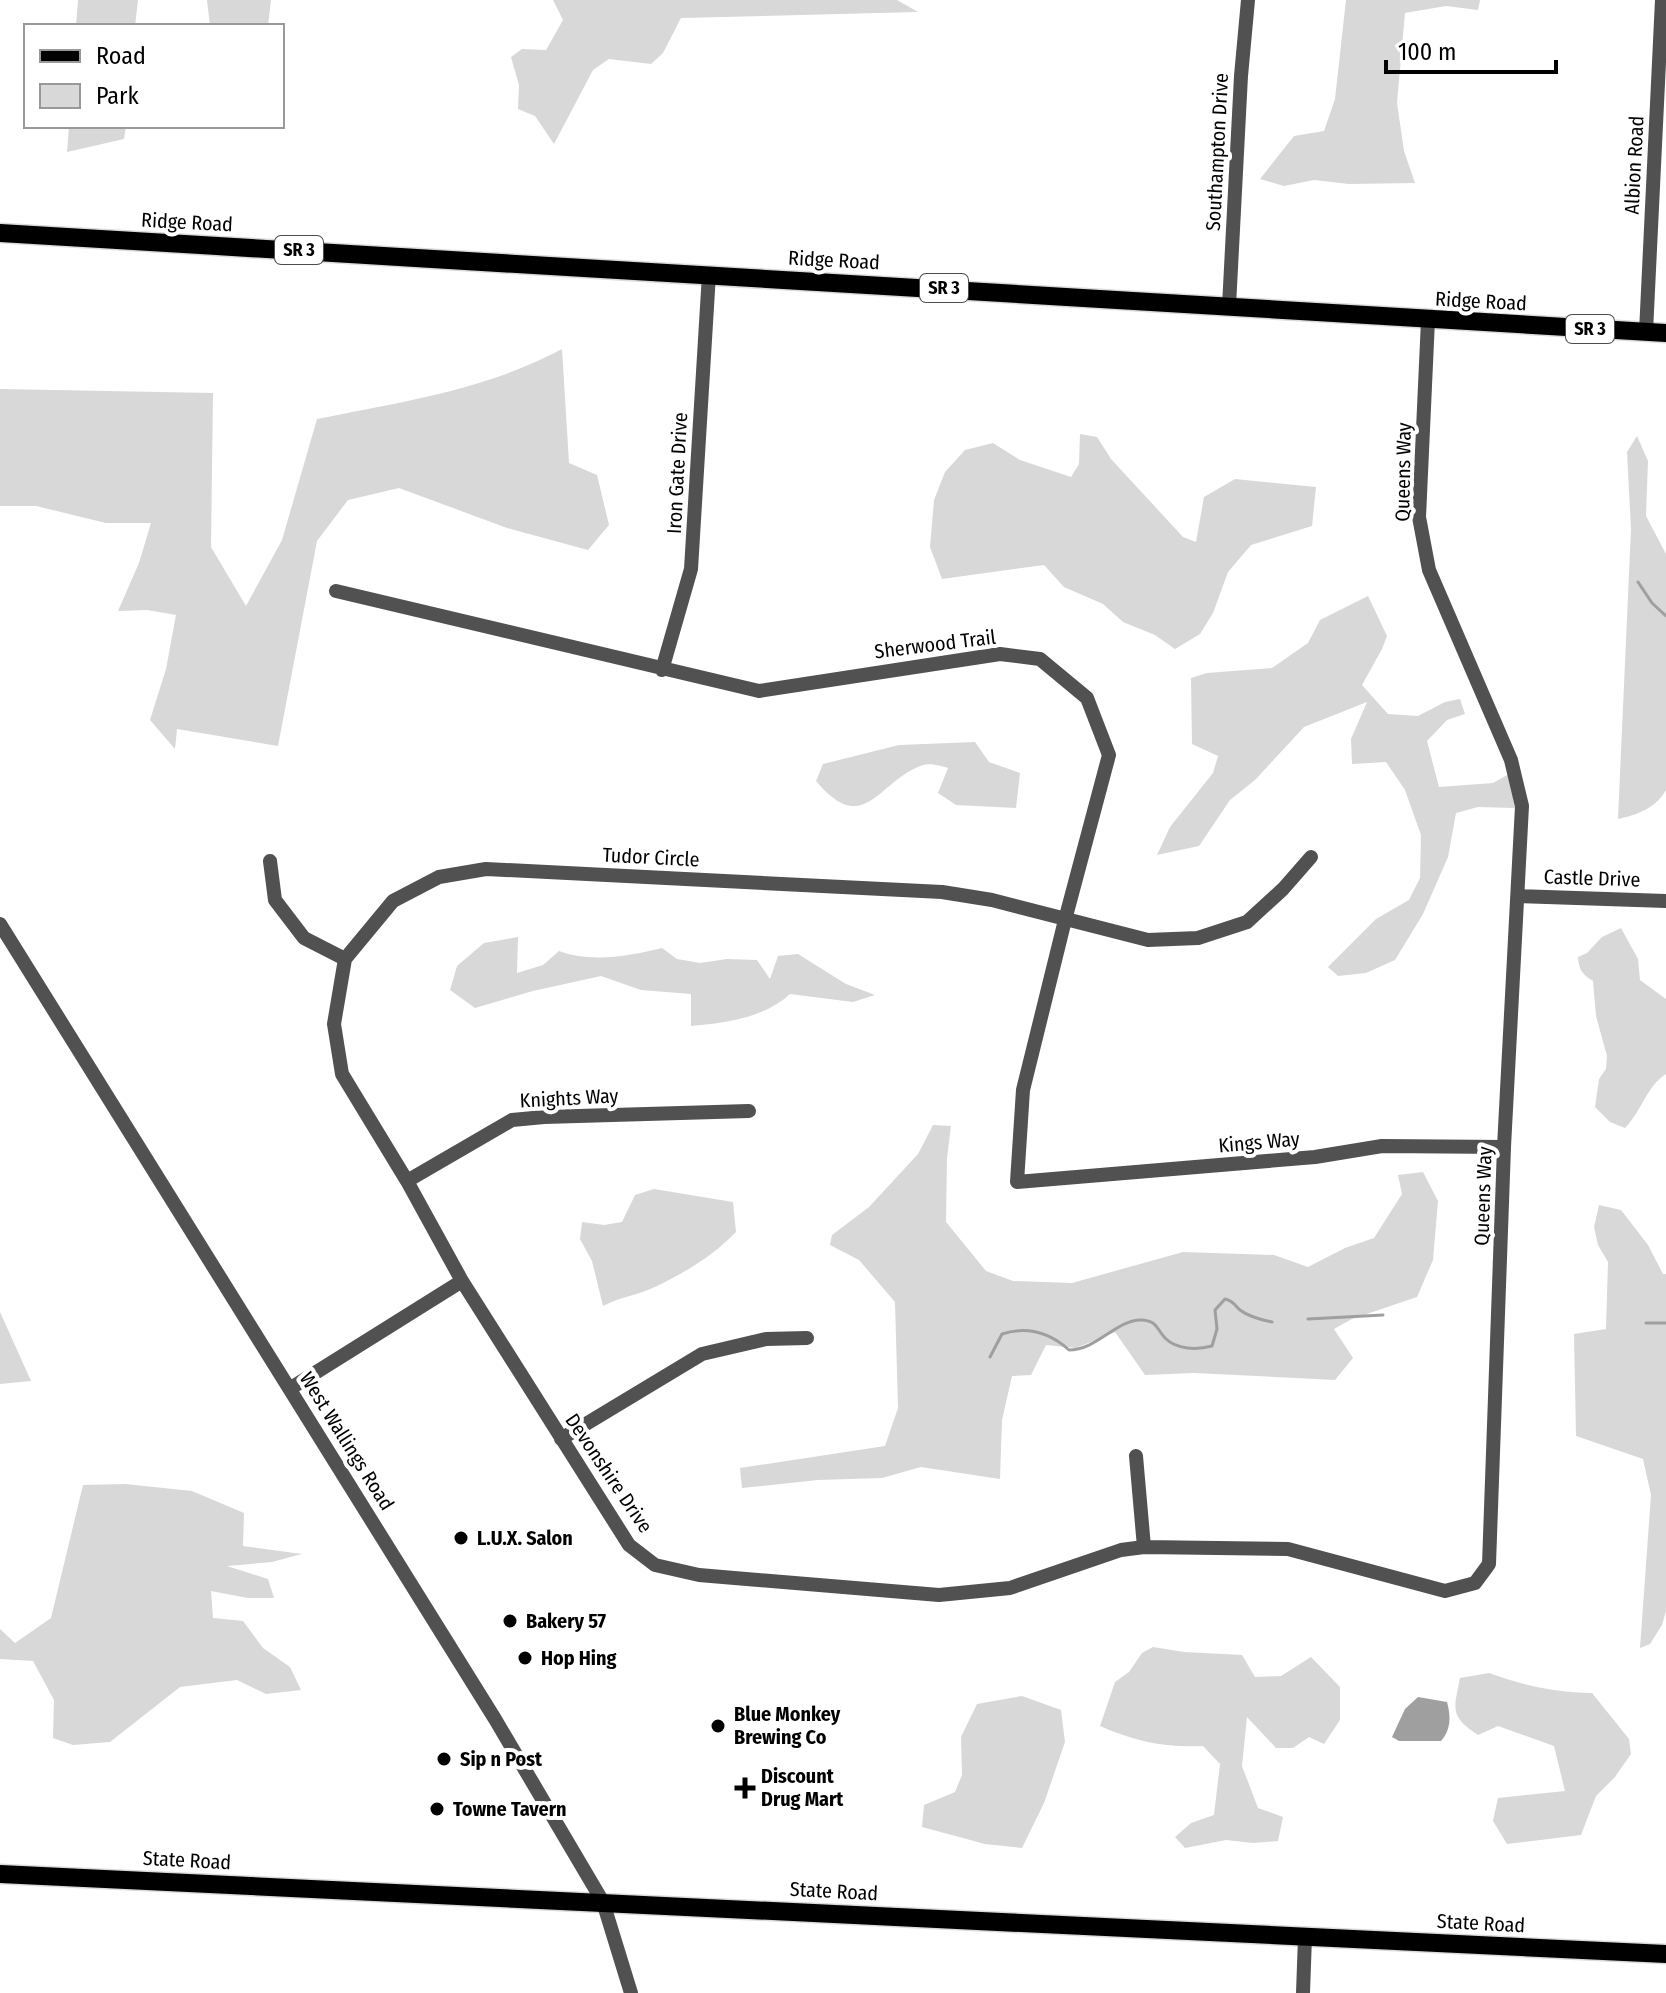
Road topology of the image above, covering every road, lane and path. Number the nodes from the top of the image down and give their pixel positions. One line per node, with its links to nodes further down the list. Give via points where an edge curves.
1 (1248, 0): 5 (street, Southampton Drive)
2 (1662, 0): 7 (street, Albion Road)
3 (0, 233): 4 (main road, Ridge Road / SR 3)
4 (709, 274): 5 (main road, Ridge Road / SR 3); 10 (street, Iron Gate Drive, via 691,569)
5 (1229, 306): 6 (main road, Ridge Road / SR 3)
6 (1428, 320): 7 (main road, Ridge Road / SR 3); 13 (street, Queens Way, via 1419,517 1429,570 1511,760 1522,806)
7 (1646, 332): 8 (main road, Ridge Road / SR 3)
8 (1666, 333)
9 (336, 591): 10 (street, Sherwood Trail)
10 (662, 670): 15 (street, Sherwood Trail, via 759,691 1000,654 1040,659 1087,698 1109,755)
11 (1311, 857): 15 (street, Tudor Circle, via 1247,922 1198,938 1148,940)
12 (270, 861): 17 (street, via 275,900 304,938)
13 (1518, 896): 14 (street, Castle Drive); 19 (street, Queens Way)
14 (1666, 901)
15 (1065, 920): 17 (street, Tudor Circle, via 942,892 486,869 439,877 393,901); 21 (street, Sherwood Trail, via 1023,1090)
16 (0, 924): 24 (street, West Wallings Road)
17 (345, 959): 20 (street, via 334,1024 342,1074)
18 (749, 1111): 20 (street, Knights Way, via 512,1120)
19 (1504, 1147): 21 (street, Kings Way, via 1382,1146 1315,1157); 27 (street, Queens Way, via 1489,1564 1475,1583 1445,1591 1288,1549)
20 (407, 1181): 22 (street)
21 (1017, 1182)
22 (462, 1281): 24 (street); 25 (street, Devonshire Drive)
23 (807, 1338): 25 (street, via 766,1339 702,1354)
24 (291, 1388): 30 (street, West Wallings Road)
25 (561, 1439): 28 (street, Devonshire Drive, via 629,1545 655,1565 699,1575 879,1592)
26 (1136, 1456): 27 (street)
27 (1144, 1547): 28 (street, Queens Way, via 1010,1588)
28 (983, 1591)
29 (0, 1874): 30 (main road, State Road)
30 (603, 1902): 31 (main road, State Road); 33 (street, West Wallings Road)
31 (1305, 1937): 32 (main road, State Road); 34 (street)
32 (1666, 1954)
33 (631, 1993)
34 (1303, 1993)

